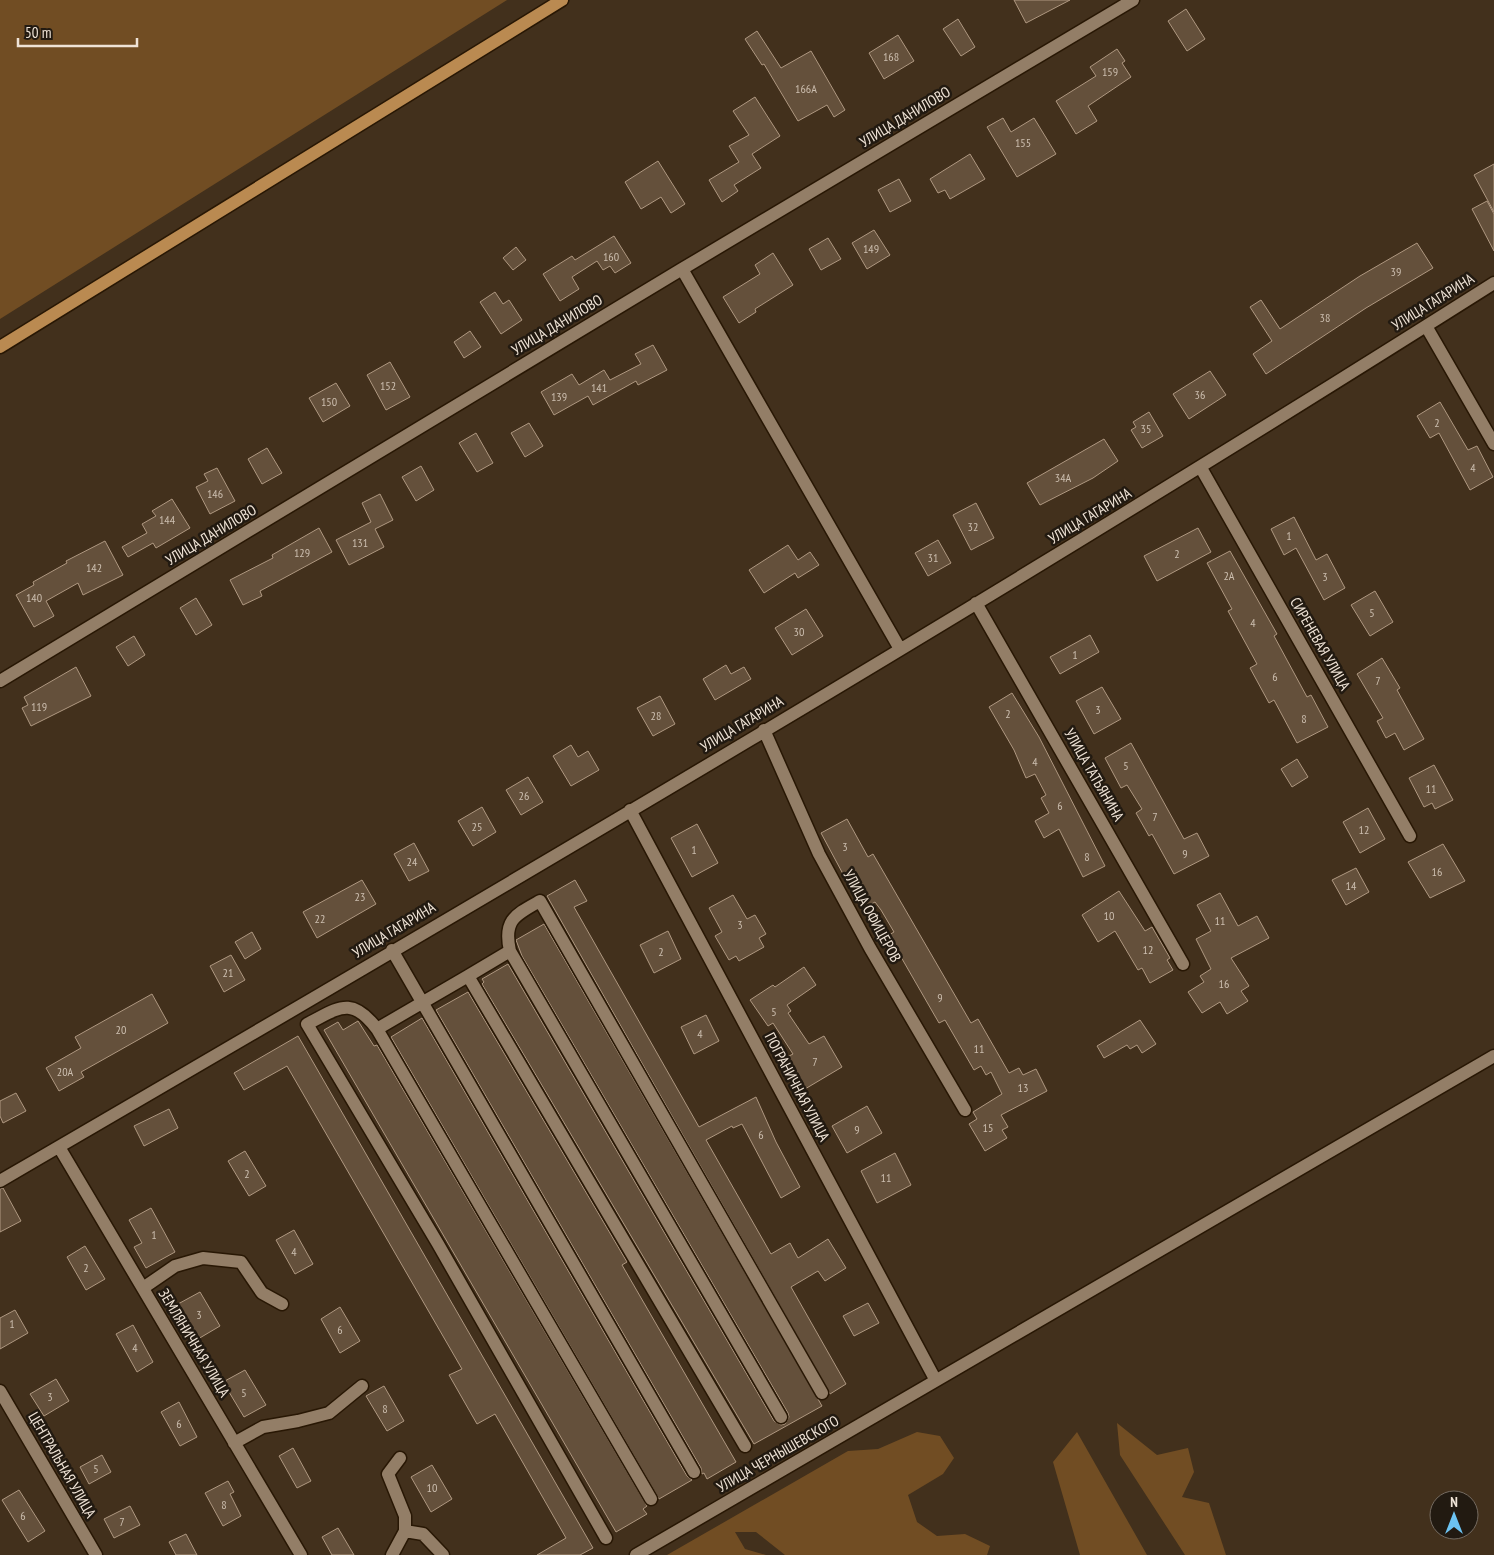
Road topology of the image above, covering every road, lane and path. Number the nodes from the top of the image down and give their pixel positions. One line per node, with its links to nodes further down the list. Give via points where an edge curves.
1 (562, 0): 6 (main road)
2 (1133, 0): 3 (street, УЛИЦА ДАНИЛОВО)
3 (682, 268): 10 (street); 11 (street, УЛИЦА ДАНИЛОВО)
4 (1494, 283): 5 (street, УЛИЦА ГАГАРИНА)
5 (1426, 326): 7 (street); 8 (street, УЛИЦА ГАГАРИНА)
6 (0, 347)
7 (1494, 444)
8 (1201, 468): 9 (street, УЛИЦА ГАГАРИНА); 14 (street, СИРЕНЕВАЯ УЛИЦА)
9 (976, 603): 10 (street, УЛИЦА ГАГАРИНА); 17 (street, УЛИЦА ТАТЬЯНИНА)
10 (900, 649): 12 (street, УЛИЦА ГАГАРИНА)
11 (0, 681)
12 (764, 730): 13 (street, УЛИЦА ГАГАРИНА); 22 (street, УЛИЦА ОФИЦЕРОВ, via 819,854)
13 (630, 810): 15 (street, УЛИЦА ГАГАРИНА); 27 (street, ПОГРАНИЧНАЯ УЛИЦА)
14 (1410, 836)
15 (392, 950): 19 (street); 23 (street, УЛИЦА ГАГАРИНА)
16 (510, 951): 18 (street); 30 (street, via 509,924 515,915 540,900); 31 (street)
17 (1183, 964)
18 (468, 976): 19 (street); 33 (street)
19 (422, 1003): 20 (street); 35 (street)
20 (377, 1029): 36 (street); 38 (street, via 366,1013 354,1008 340,1007 307,1024 438,1244)
21 (1494, 1056): 27 (street, УЛИЦА ЧЕРНЫШЕВСКОГО)
22 (964, 1110)
23 (59, 1147): 24 (street, УЛИЦА ГАГАРИНА); 25 (street, ЗЕМЛЯНИЧНАЯ УЛИЦА)
24 (0, 1181)
25 (142, 1288): 26 (street, via 175,1266 203,1258 241,1262 262,1293); 32 (street, ЗЕМЛЯНИЧНАЯ УЛИЦА)
26 (282, 1304)
27 (935, 1379): 43 (street, УЛИЦА ЧЕРНЫШЕВСКОГО, via 855,1429)
28 (362, 1386): 32 (street, via 329,1413 263,1427)
29 (0, 1391): 39 (street, ЦЕНТРАЛЬНАЯ УЛИЦА)
30 (822, 1393)
31 (781, 1417)
32 (234, 1443): 40 (street, ЗЕМЛЯНИЧНАЯ УЛИЦА)
33 (745, 1446)
34 (400, 1458): 37 (street, via 388,1474 405,1516)
35 (694, 1472)
36 (651, 1499)
37 (405, 1531): 41 (street); 42 (street, via 423,1534)
38 (606, 1538)
39 (96, 1555)
40 (301, 1555)
41 (392, 1555)
42 (442, 1555)
43 (636, 1555)

